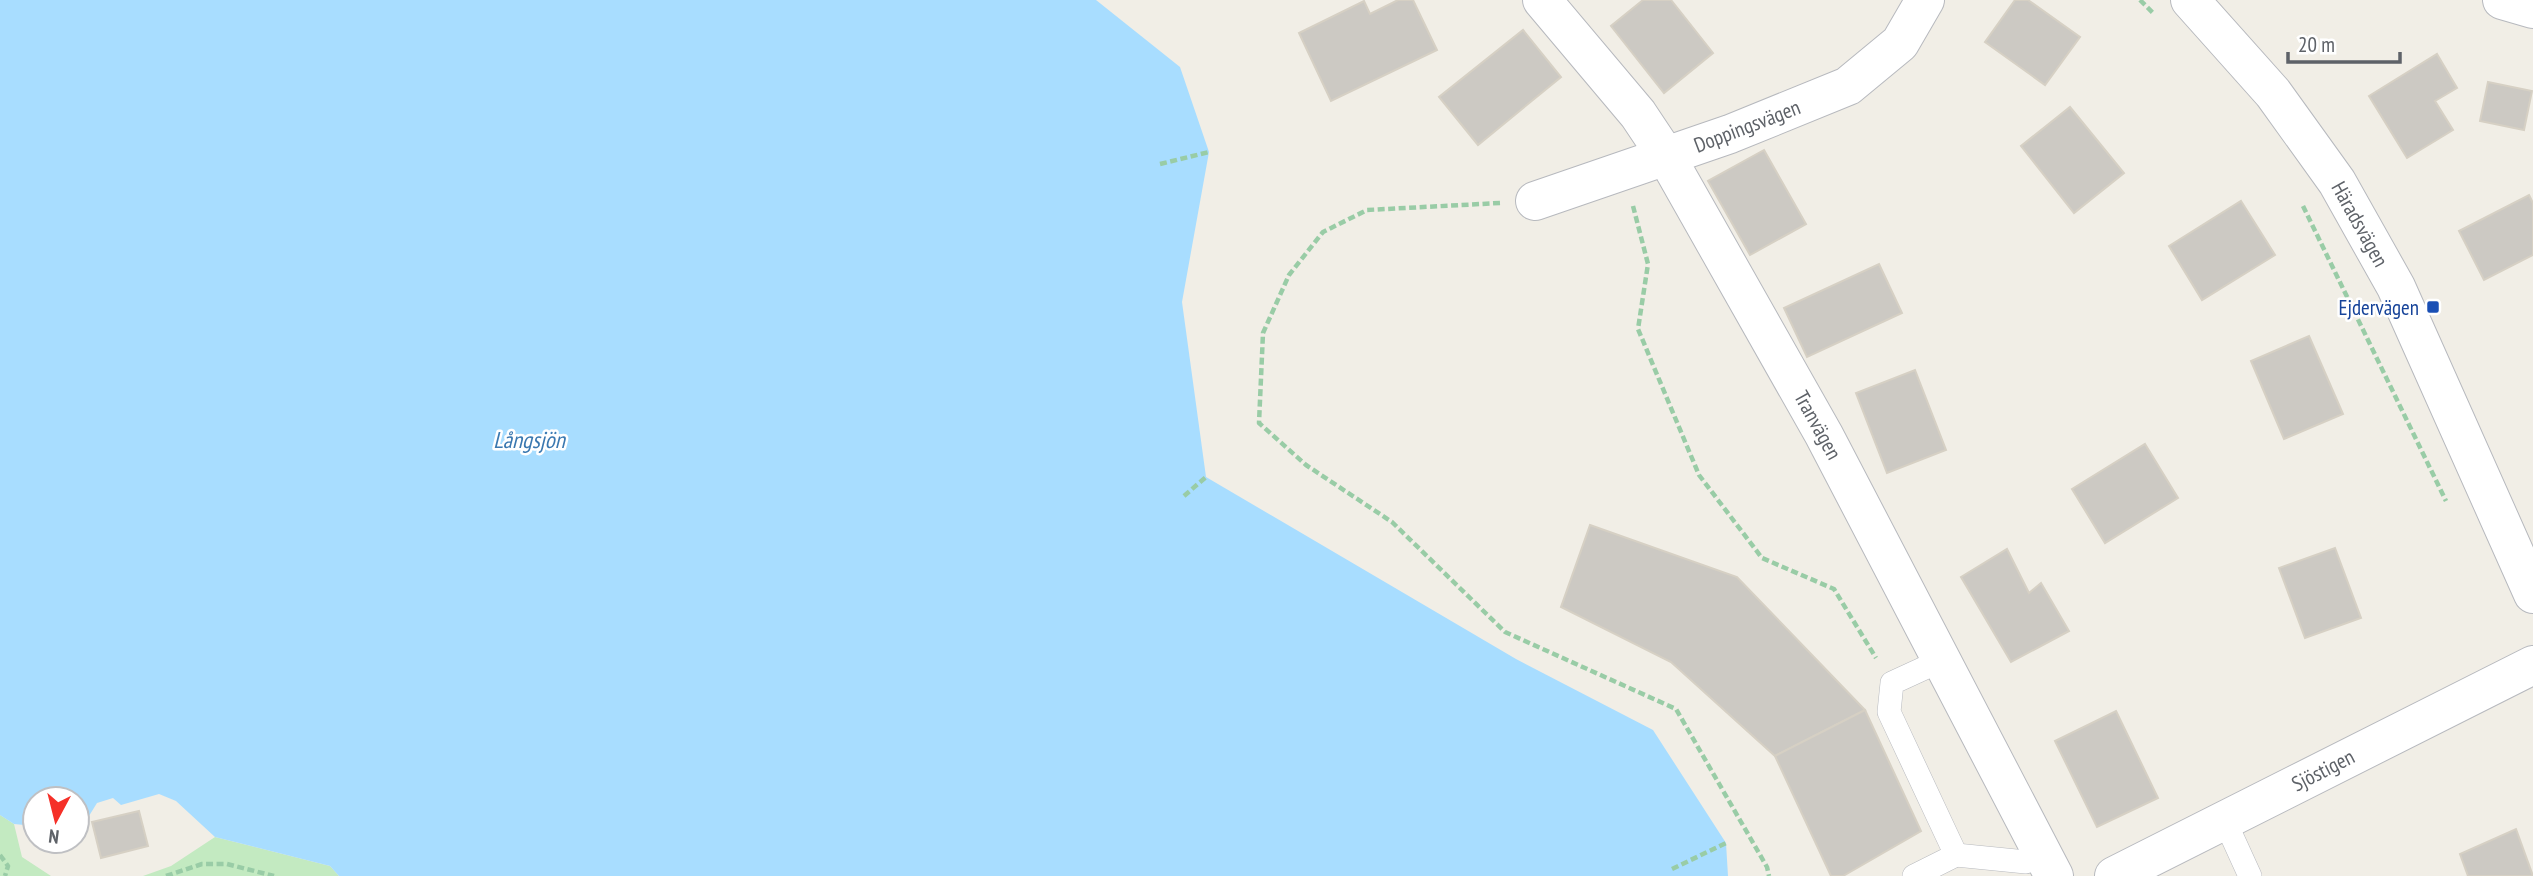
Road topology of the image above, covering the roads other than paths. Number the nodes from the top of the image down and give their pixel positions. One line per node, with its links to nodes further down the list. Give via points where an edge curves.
1 (1542, 0): 6 (street, Tranvägen, via 1638,114)
2 (1925, 0): 6 (street, Doppingsvägen, via 1900,43 1847,86)
3 (2502, 0): 5 (street)
4 (2175, 9): 8 (street, Häradsvägen, via 2273,93 2337,182 2396,287)
5 (2533, 9)
6 (1665, 156): 7 (street, Doppingsvägen); 9 (street, Tranvägen, via 1824,435)
7 (1535, 201)
8 (2533, 594)
9 (1942, 660): 12 (lane, via 1892,683 1889,712); 13 (street, Tranvägen)
10 (2533, 665): 11 (street, Sjöstigen)
11 (2224, 819): 15 (street, Sjöstigen); 16 (lane)
12 (1956, 855): 13 (lane); 14 (lane)
13 (2048, 865)
14 (1913, 876)
15 (2114, 876)
16 (2250, 876)

